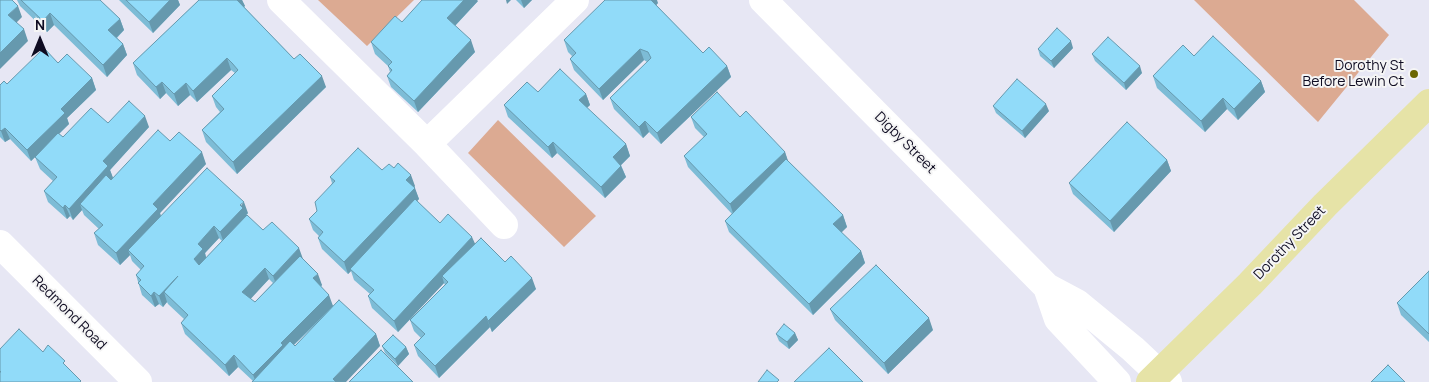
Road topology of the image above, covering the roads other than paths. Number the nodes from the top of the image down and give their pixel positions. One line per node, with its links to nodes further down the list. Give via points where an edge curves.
1 (282, 0): 5 (street)
2 (575, 0): 5 (street)
3 (763, 0): 8 (street, Digby Street)
4 (1429, 102): 9 (main road, Dorothy Street, via 1325,205)
5 (426, 144): 6 (street)
6 (504, 225)
7 (0, 244): 10 (street, Redmond Road)
8 (1047, 287): 9 (street, Digby Street, via 1077,303); 11 (street, Digby Street, via 1058,320)
9 (1159, 379)
10 (138, 382)
11 (1117, 382)

